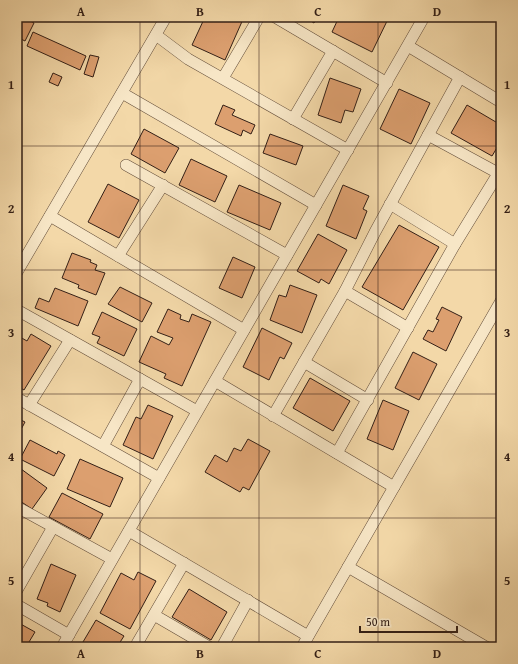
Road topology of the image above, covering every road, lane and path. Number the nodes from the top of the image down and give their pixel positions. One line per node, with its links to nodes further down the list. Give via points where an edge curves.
1 (166, 17): 5 (street)
2 (259, 17): 9 (street)
3 (275, 17): 7 (street)
4 (424, 17): 6 (street)
5 (156, 35): 9 (street, via 188,59); 11 (street)
6 (408, 46): 8 (street); 10 (street)
7 (333, 51): 10 (street); 13 (street)
8 (460, 77): 12 (street); 14 (street)
9 (223, 78): 13 (street)
10 (387, 82): 15 (street)
11 (122, 93): 20 (street); 21 (street)
12 (501, 102)
13 (293, 119): 15 (street)
14 (428, 135): 17 (street); 19 (street)
15 (348, 150): 20 (street)
16 (126, 164): 18 (street)
17 (500, 171): 22 (street)
18 (163, 185): 23 (street); 24 (street)
19 (390, 204): 22 (street); 26 (street)
20 (316, 205): 23 (street)
21 (50, 216): 24 (street); 25 (street)
22 (455, 244): 29 (street)
23 (287, 255): 30 (street)
24 (118, 256): 30 (street)
25 (17, 272)
26 (345, 291): 29 (street); 32 (street)
27 (501, 301): 43 (street)
28 (17, 310): 31 (street)
29 (408, 328): 36 (street)
30 (244, 330): 34 (street)
31 (70, 340): 33 (street); 37 (street)
32 (304, 362): 36 (street); 39 (street)
33 (140, 379): 38 (street); 40 (street)
34 (215, 381): 38 (street); 39 (street)
35 (17, 398): 37 (street)
36 (368, 400): 41 (street)
37 (29, 405): 40 (street)
38 (197, 411): 42 (street)
39 (273, 416): 41 (street)
40 (103, 446): 42 (street)
41 (337, 453): 43 (street)
42 (159, 478): 46 (street)
43 (394, 487): 49 (street)
44 (17, 508): 45 (street)
45 (53, 527): 47 (street); 50 (street)
46 (129, 531): 47 (street); 48 (street)
47 (112, 559): 54 (street)
48 (184, 563): 51 (street); 53 (street)
49 (348, 567): 55 (street); 61 (street)
50 (17, 590)
51 (248, 600): 55 (street); 59 (street)
52 (17, 605): 54 (street)
53 (154, 615): 57 (street); 58 (street)
54 (69, 635): 56 (street)
55 (308, 636): 60 (street)
56 (62, 647)
57 (135, 647)
58 (209, 647)
59 (222, 647)
60 (302, 647)
61 (486, 647)

